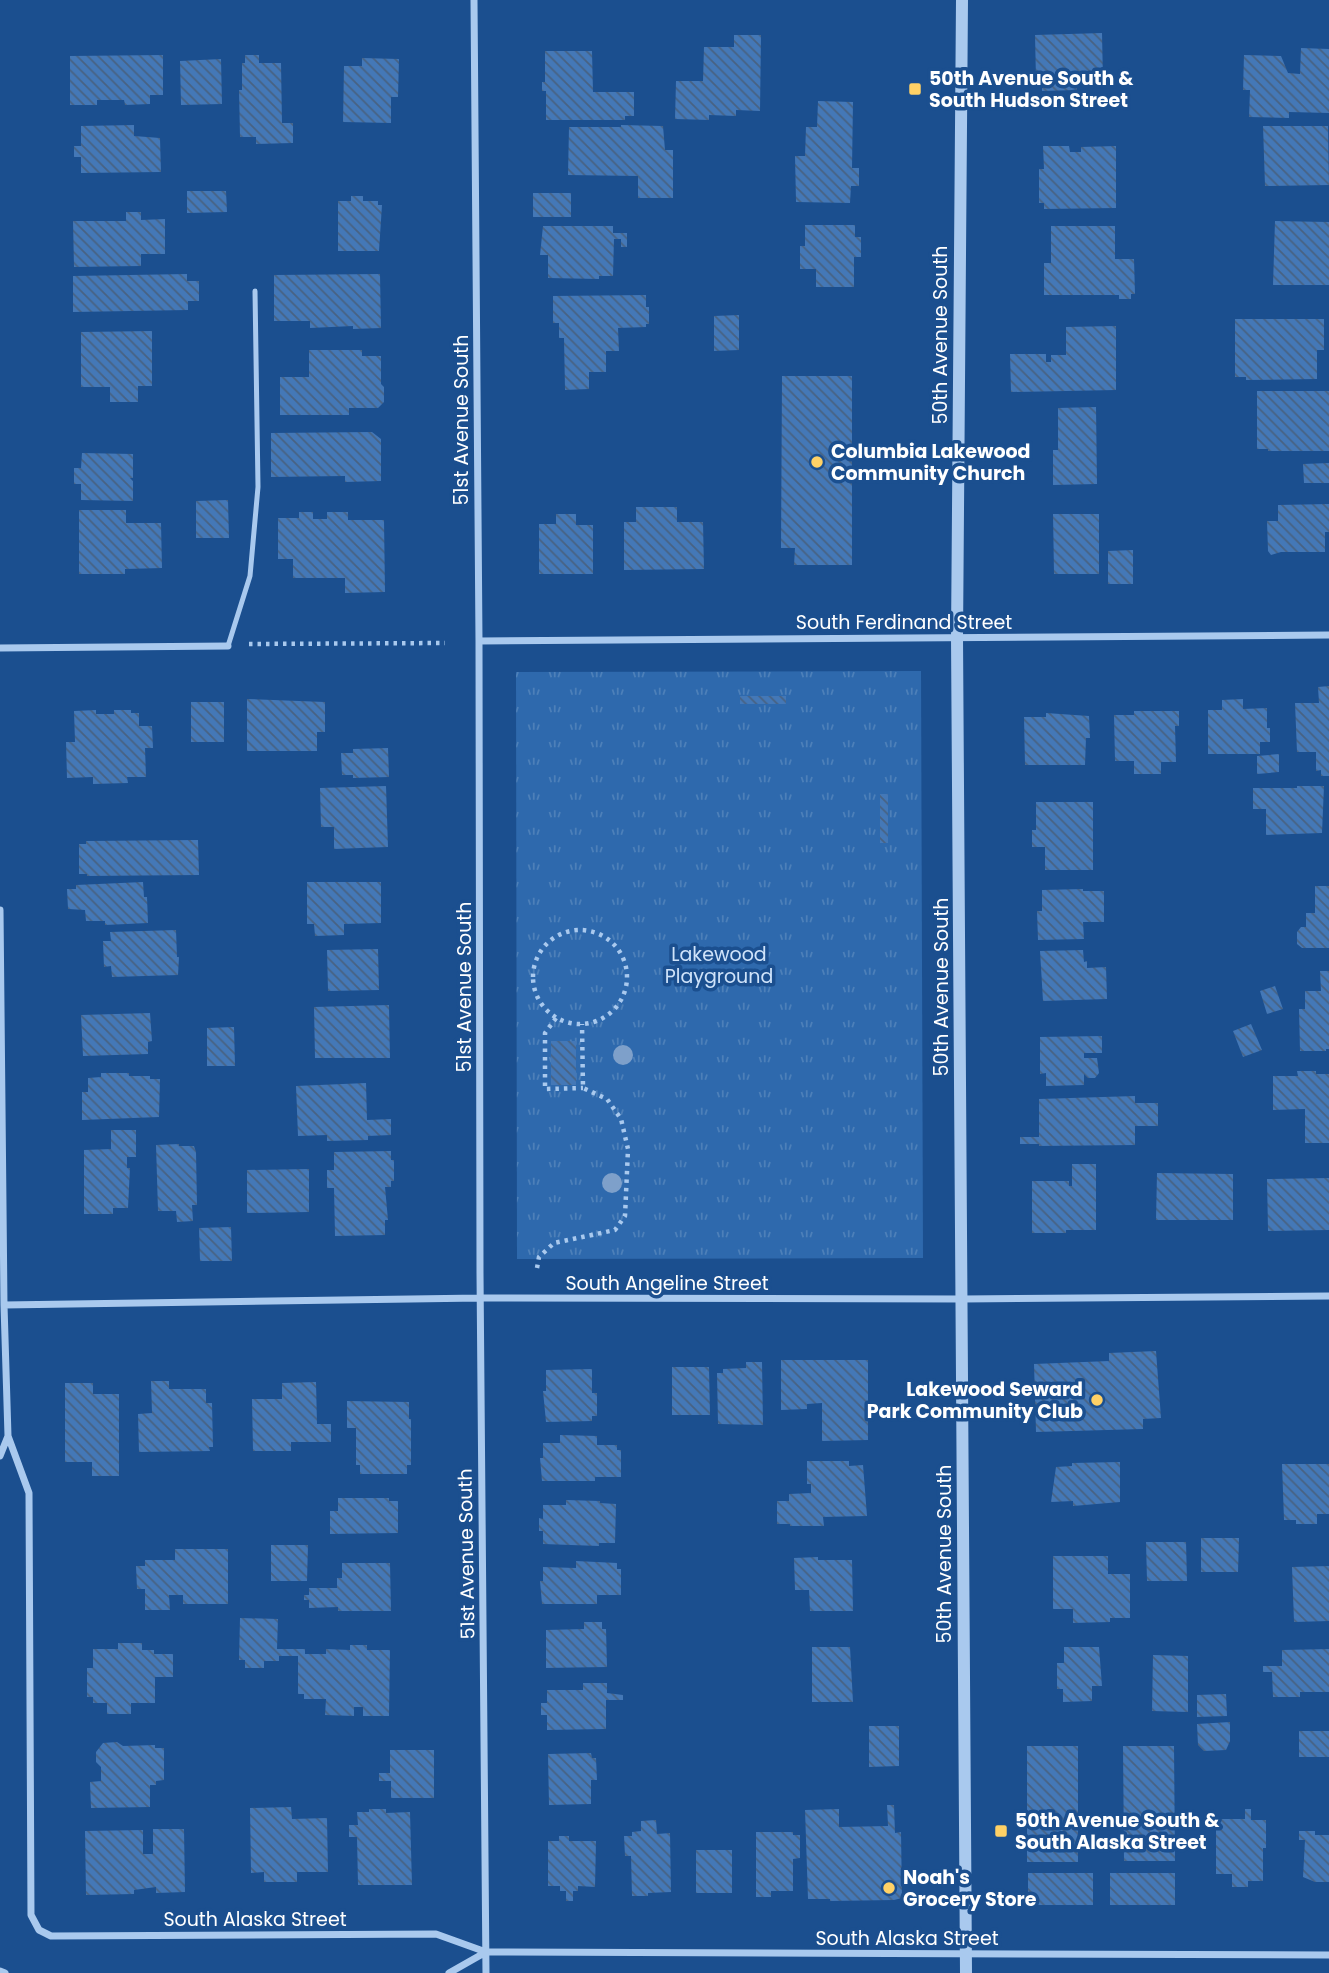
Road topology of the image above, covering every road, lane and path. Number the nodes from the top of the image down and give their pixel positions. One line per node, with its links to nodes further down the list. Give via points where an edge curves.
1 (474, 0): 6 (street, 51st Avenue South)
2 (962, 0): 5 (street, 50th Avenue South)
3 (255, 291): 9 (lane, via 258,487 250,576)
4 (1329, 635): 5 (street, South Ferdinand Street)
5 (957, 637): 6 (street, South Ferdinand Street); 18 (street, 50th Avenue South)
6 (479, 641): 17 (street, 51st Avenue South)
7 (444, 643): 8 (path)
8 (247, 645)
9 (228, 646): 10 (street)
10 (0, 648)
11 (0, 910): 19 (street)
12 (556, 1018): 13 (path); 13 (path, via 535,994 535,962 554,937 586,930 607,938 622,954 627,984 614,1010 602,1020); 14 (path, via 545,1033 545,1089)
13 (582, 1024): 14 (path)
14 (583, 1088): 15 (path, via 607,1099 621,1119 628,1149 625,1216 615,1230 554,1243 539,1257)
15 (537, 1268)
16 (1329, 1296): 18 (street, South Angeline Street)
17 (480, 1298): 18 (street, South Angeline Street); 19 (street, South Angeline Street); 22 (street, 51st Avenue South)
18 (962, 1299): 23 (street, 50th Avenue South)
19 (4, 1305): 20 (street)
20 (8, 1436): 21 (street); 22 (street, South Alaska Street, via 29,1493 31,1916 39,1930 51,1936 436,1934)
21 (0, 1456)
22 (486, 1952): 23 (street, South Alaska Street); 27 (street, South Alaska Street); 28 (street, 51st Avenue South)
23 (966, 1955): 24 (street, South Alaska Street); 29 (street, 50th Avenue South)
24 (1329, 1955)
25 (0, 1970): 26 (street)
26 (5, 1973)
27 (449, 1973)
28 (486, 1973)
29 (966, 1973)

